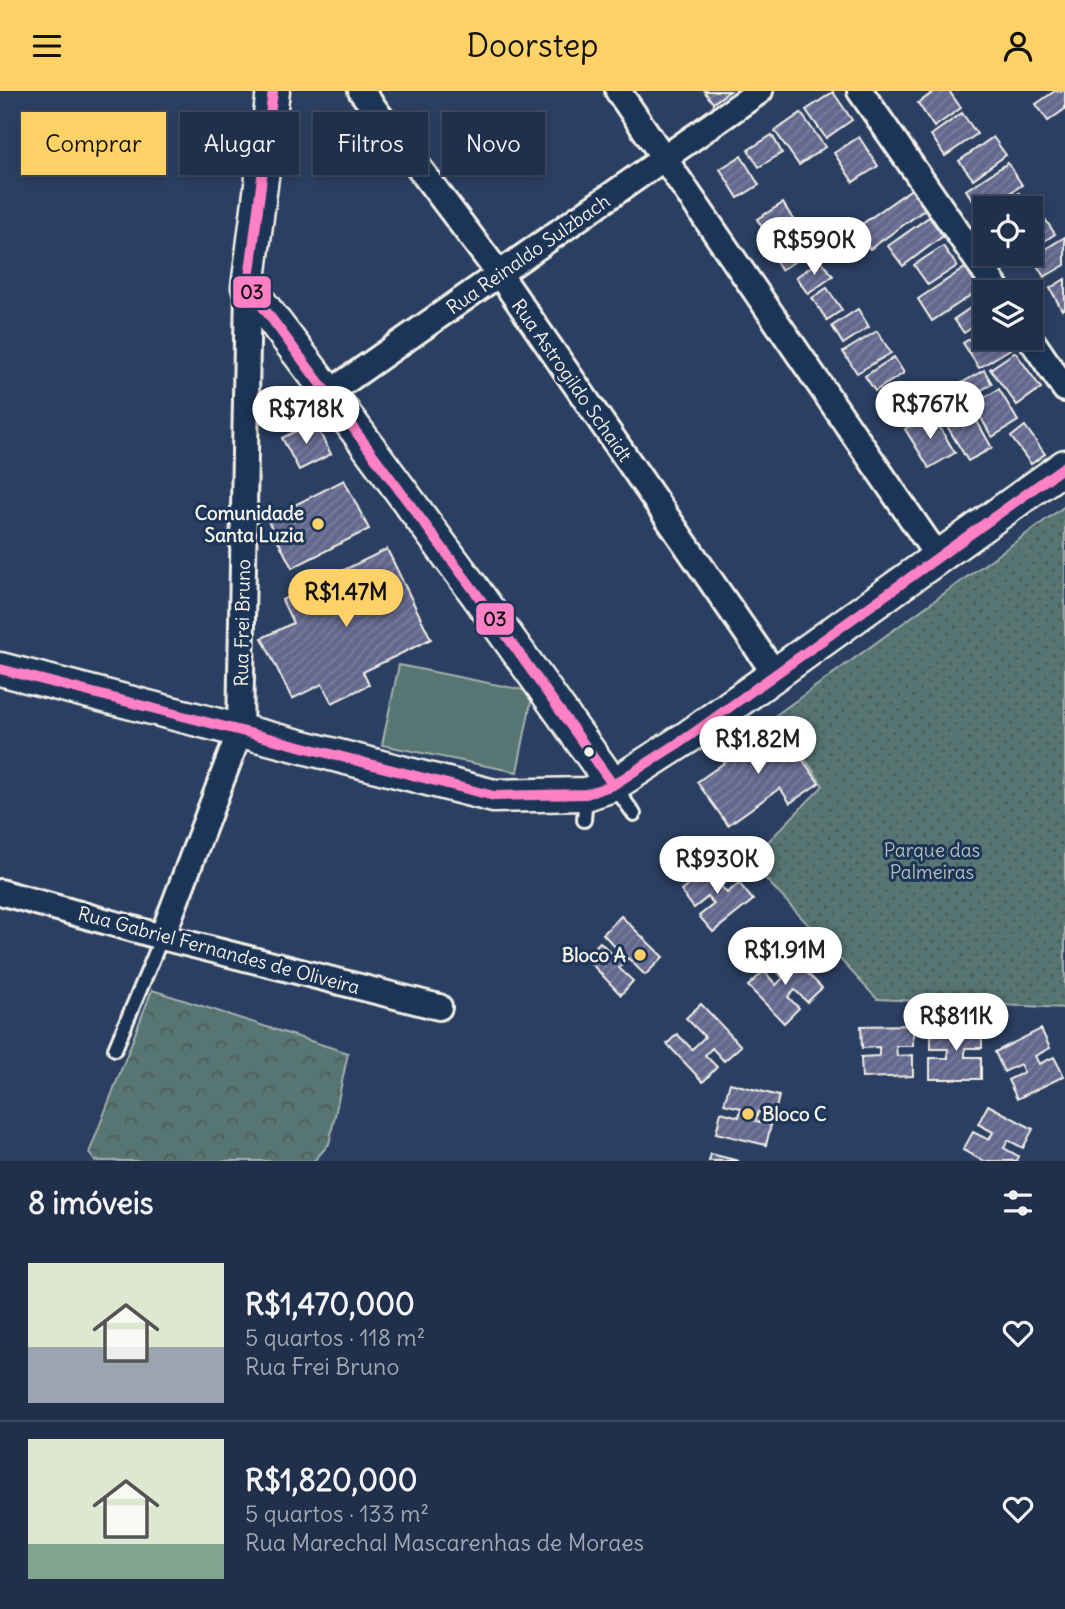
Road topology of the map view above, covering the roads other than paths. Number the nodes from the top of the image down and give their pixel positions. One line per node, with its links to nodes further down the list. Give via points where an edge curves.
1 (274, 91): 9 (street, Rua Frei Bruno)
2 (361, 91): 7 (street, Rua Astrogildo Schaidt)
3 (618, 91): 6 (street)
4 (760, 91): 6 (street, Rua Reinaldo Sulzbach)
5 (860, 91): 8 (street)
6 (663, 157): 7 (street, Rua Reinaldo Sulzbach); 14 (street)
7 (500, 275): 12 (street, Rua Reinaldo Sulzbach); 16 (street, Rua Astrogildo Schaidt)
8 (991, 280)
9 (248, 287): 12 (street); 17 (street, Rua Frei Bruno)
10 (1038, 350): 11 (street)
11 (1065, 389)
12 (329, 393): 18 (street, via 476,593)
13 (1065, 466): 14 (street)
14 (938, 557): 16 (street)
15 (0, 669): 17 (street)
16 (775, 674): 18 (street)
17 (240, 731): 18 (street, via 494,796); 21 (street, Rua Frei Bruno)
18 (594, 800): 19 (lane)
19 (634, 814)
20 (0, 892): 21 (street, Rua Gabriel Fernandes de Oliveira)
21 (162, 937): 22 (street, Rua Gabriel Fernandes de Oliveira); 23 (lane, Rua Frei Bruno)
22 (439, 1007)
23 (115, 1049)

